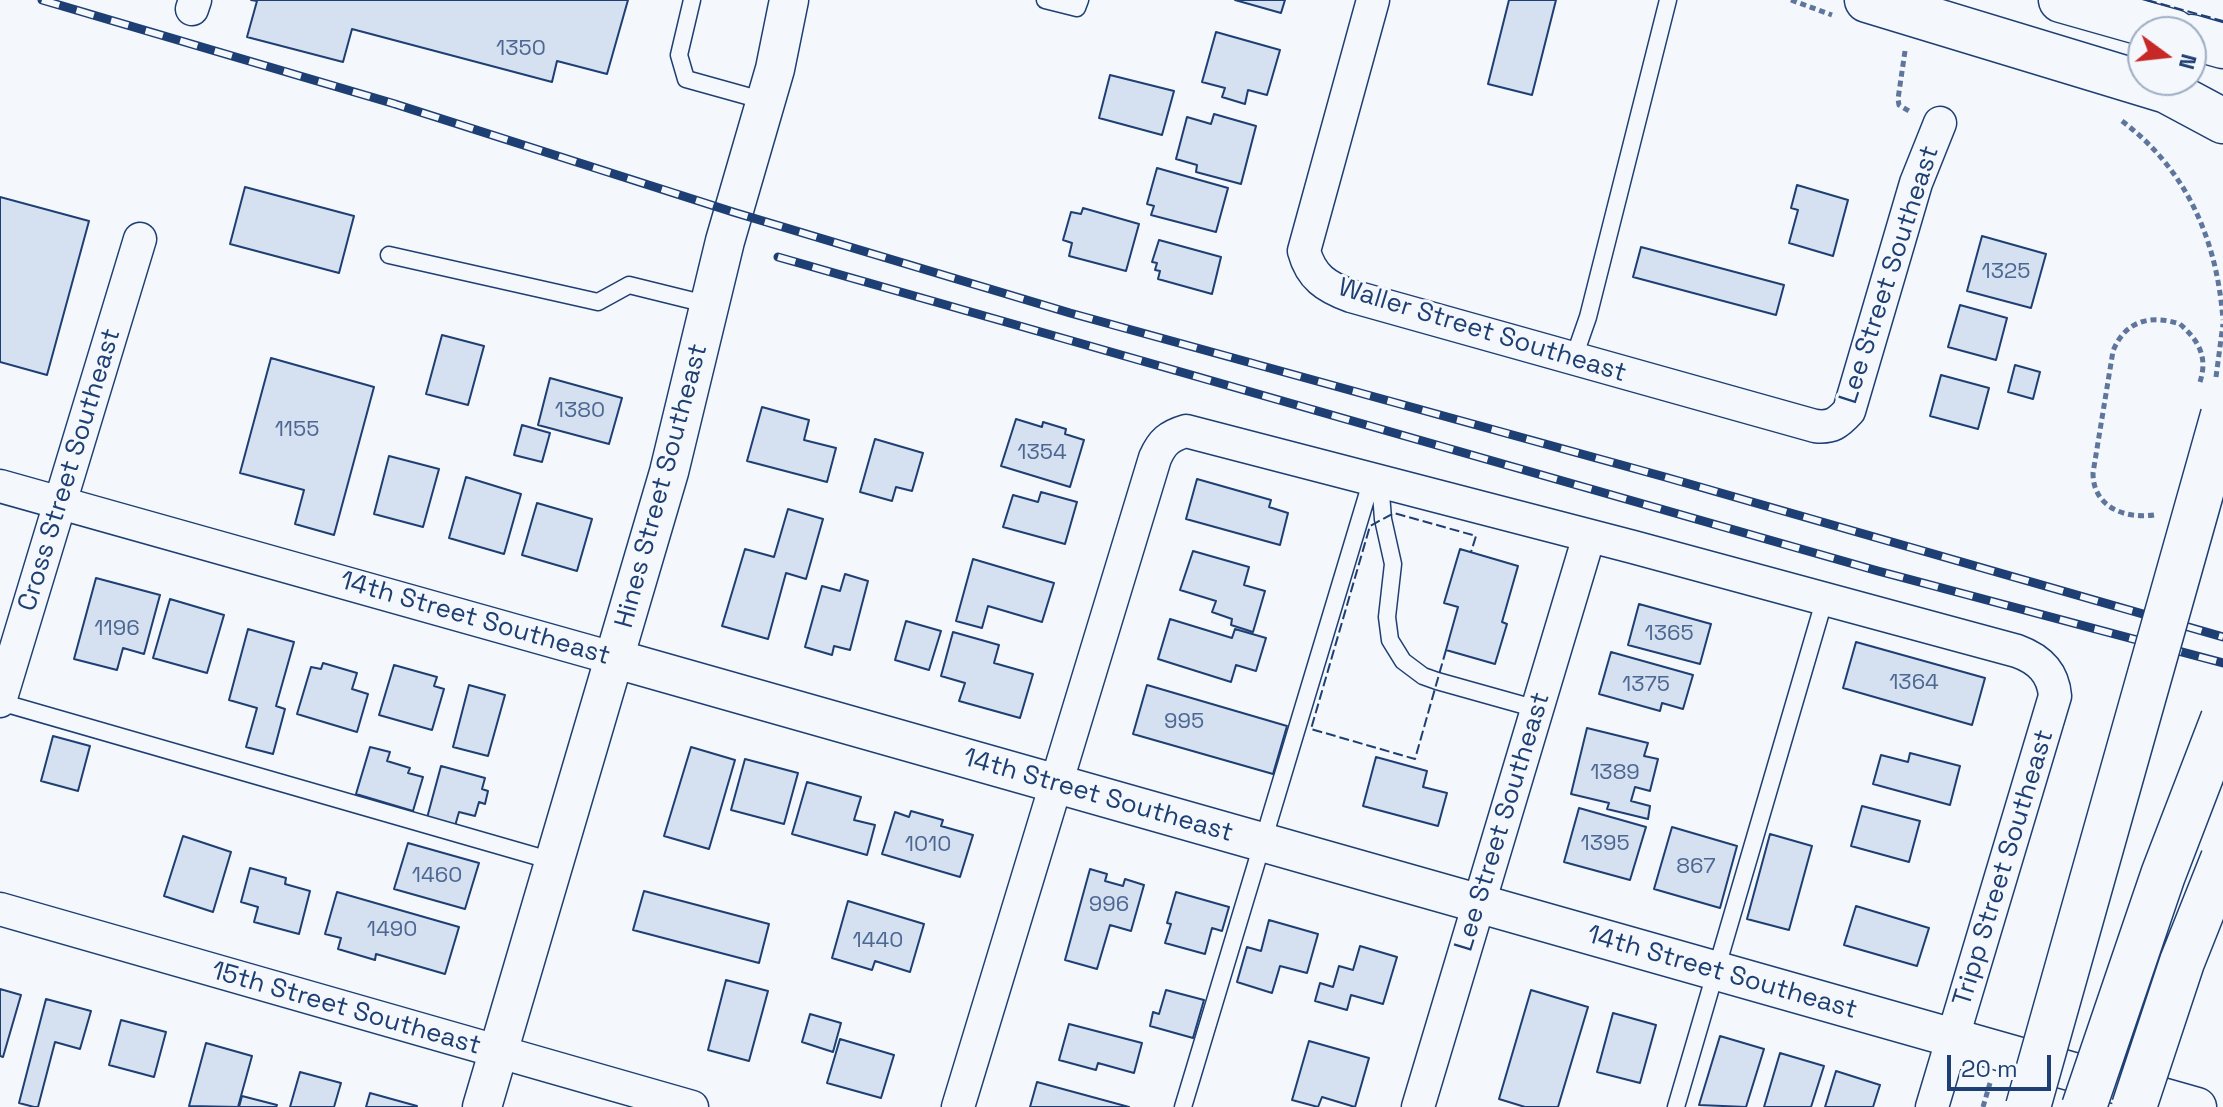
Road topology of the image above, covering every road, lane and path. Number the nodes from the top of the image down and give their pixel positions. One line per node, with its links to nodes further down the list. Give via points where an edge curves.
1 (692, 0): 12 (lane, via 679,55 686,79)
2 (789, 0): 12 (street, Hines Street Southeast)
3 (1045, 0): 4 (lane, via 1077,8)
4 (1080, 0)
5 (1373, 0): 21 (street, Waller Street Southeast, via 1304,251 1308,264 1328,287 1351,296)
6 (1668, 0): 21 (lane)
7 (1791, 0): 9 (path)
8 (2061, 0): 10 (main road)
9 (1851, 8): 14 (main road, via 2167,91)
10 (2127, 19)
11 (1907, 42): 15 (path, via 1899,105)
12 (765, 101): 18 (street, Hines Street Southeast)
13 (2112, 114): 19 (path, via 2165,161 2196,207 2213,252)
14 (2223, 121)
15 (1940, 123): 23 (street, Lee Street Southeast, via 1916,183 1857,392)
16 (140, 239): 26 (street, Cross Street Southeast)
17 (389, 255): 18 (lane, via 598,302 629,285)
18 (710, 305): 30 (street, Hines Street Southeast)
19 (2223, 322): 22 (path)
20 (2180, 324): 27 (path, via 2138,322 2118,338 2093,473 2096,491 2117,512 2137,517)
21 (1573, 360): 23 (street, Waller Street Southeast, via 1815,426)
22 (2218, 390): 50 (main road, bridge)
23 (1836, 424)
24 (1376, 480): 28 (street); 32 (lane, via 1393,564 1390,640 1403,661 1423,676); 34 (street, via 1186,431 1161,443); 35 (lane)
25 (0, 486): 26 (street, 14th Street Southeast)
26 (61, 503): 30 (street, 14th Street Southeast); 31 (street, Cross Street Southeast)
27 (2166, 513)
28 (1589, 536): 29 (street); 32 (street, Lee Street Southeast)
29 (1825, 598): 40 (lane); 41 (street, Tripp Street Southeast, via 2029,655 2050,674 2052,708)
30 (616, 659): 34 (street, 14th Street Southeast); 37 (street, Hines Street Southeast)
31 (0, 702): 37 (lane)
32 (1537, 709): 38 (street, Lee Street Southeast)
33 (2223, 719): 51 (main road, bridge)
34 (1056, 784): 35 (street, 14th Street Southeast); 45 (street)
35 (1262, 843): 38 (street, 14th Street Southeast); 46 (lane)
36 (2223, 859): 52 (main road, bridge)
37 (556, 862): 42 (street, Hines Street Southeast)
38 (1478, 905): 40 (street, 14th Street Southeast); 47 (street, Lee Street Southeast)
39 (0, 909): 42 (street, 15th Street Southeast)
40 (1716, 972): 41 (street, 14th Street Southeast); 48 (lane)
41 (1952, 1038): 49 (street, Tripp Street Southeast); 53 (street, 14th Street Southeast)
42 (498, 1053): 43 (street, Hines Street Southeast); 44 (street, 15th Street Southeast)
43 (482, 1107)
44 (692, 1107)
45 (958, 1107)
46 (1183, 1107)
47 (1418, 1107)
48 (1676, 1107)
49 (1932, 1107)
50 (2028, 1107)
51 (2084, 1107)
52 (2134, 1107)
53 (2197, 1107)

